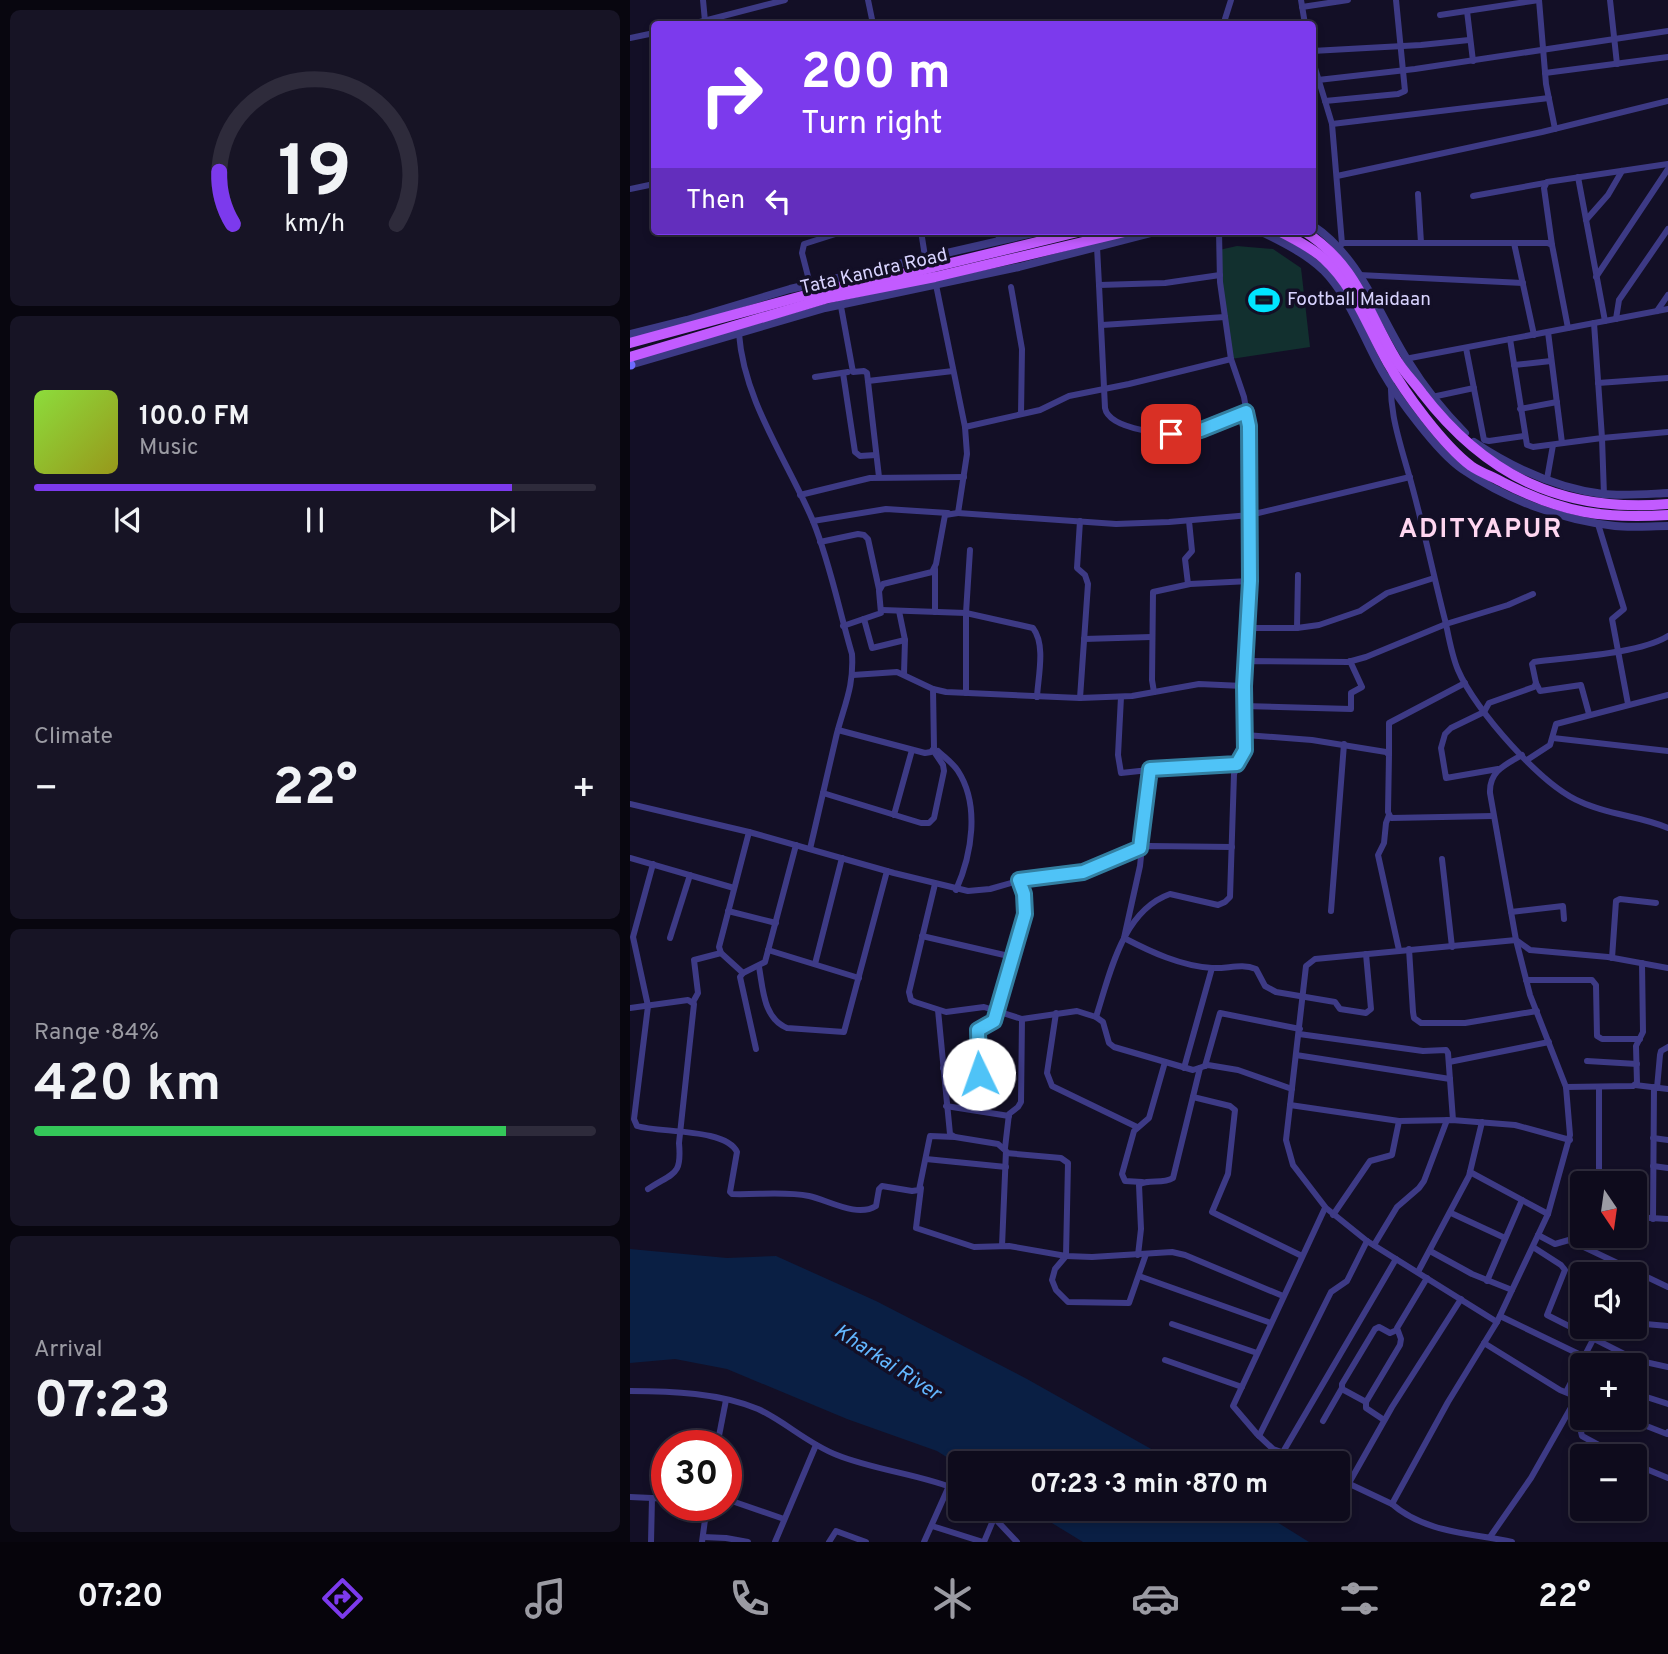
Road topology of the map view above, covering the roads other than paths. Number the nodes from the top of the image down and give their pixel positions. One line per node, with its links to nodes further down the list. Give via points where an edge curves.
1 (704, 0): 13 (street)
2 (785, 0): 13 (street)
3 (868, 0): 14 (street)
4 (1231, 0): 12 (street)
5 (1348, 0): 9 (street)
6 (1396, 0): 21 (street)
7 (1539, 0): 10 (street); 22 (street)
8 (1610, 0): 19 (street)
9 (1302, 3): 15 (street)
10 (1467, 11): 11 (street); 20 (street)
11 (1440, 15)
12 (1225, 19)
13 (705, 21)
14 (872, 21)
15 (1305, 21)
16 (1668, 31): 19 (street)
17 (651, 34): 18 (street)
18 (630, 38)
19 (1614, 39): 22 (street); 26 (street)
20 (1469, 40): 21 (street); 25 (street)
21 (1399, 47): 23 (street); 27 (street)
22 (1543, 49): 25 (street); 28 (street)
23 (1316, 51)
24 (1668, 57): 26 (street)
25 (1473, 61): 27 (street)
26 (1617, 64): 28 (street)
27 (1404, 70): 30 (street); 32 (street, via 1403,93)
28 (1545, 72): 31 (street)
29 (1316, 73): 30 (street)
30 (1318, 80): 32 (street)
31 (1549, 98): 34 (street); 35 (street)
32 (1325, 101): 34 (street)
33 (1668, 101): 35 (street)
34 (1332, 124): 38 (street)
35 (1555, 129): 38 (street)
36 (1668, 166): 37 (street); 68 (street)
37 (1622, 171): 39 (street); 45 (street)
38 (1337, 176): 60 (street)
39 (1578, 177): 40 (street); 45 (street)
40 (1547, 183): 44 (street); 63 (street)
41 (651, 185): 42 (street)
42 (630, 189)
43 (1418, 194): 61 (street)
44 (1473, 196)
45 (1586, 220): 68 (street)
46 (1316, 228): 65 (street)
47 (1668, 229): 79 (street, via 1619,300)
48 (832, 235): 71 (street, via 803,244)
49 (923, 235): 66 (street)
50 (998, 235): 59 (street)
51 (1025, 235): 59 (street)
52 (1068, 235): 66 (main road, Tata Kandra Road)
53 (1110, 235): 66 (main road, Tata Kandra Road)
54 (1144, 235): 64 (street)
55 (1219, 235): 67 (street)
56 (1267, 235): 104 (street, via 1308,258 1332,280)
57 (1287, 235): 94 (main road, via 1324,259 1348,286)
58 (1311, 235): 69 (main road)
59 (1000, 241): 66 (street)
60 (1342, 243): 61 (street); 65 (street)
61 (1421, 243): 62 (street)
62 (1514, 243): 63 (street); 70 (street)
63 (1552, 245): 83 (street)
64 (1097, 247): 66 (street); 72 (street)
65 (1348, 260): 69 (street)
66 (932, 272): 71 (street); 75 (main road, Tata Kandra Road, via 911,286); 89 (main road, Tata Kandra Road, via 828,289); 97 (street)
67 (1220, 275): 72 (street, via 1149,285); 78 (street)
68 (1596, 277): 80 (street)
69 (1357, 279): 70 (street); 94 (main road)
70 (1523, 283): 87 (street)
71 (810, 284): 85 (street)
72 (1099, 285): 82 (street)
73 (1011, 287): 111 (street, via 1022,349)
74 (1668, 295): 77 (street)
75 (840, 300): 86 (street); 91 (main road, Tata Kandra Road); 98 (street)
76 (1668, 309): 77 (street)
77 (1657, 312): 79 (street)
78 (1225, 317): 82 (street); 92 (street)
79 (1616, 319): 80 (street)
80 (1605, 321): 81 (street)
81 (1594, 324): 83 (street); 103 (street)
82 (1102, 325): 106 (street)
83 (1568, 328): 84 (street)
84 (1548, 332): 87 (street); 93 (street)
85 (630, 334)
86 (739, 334): 95 (street); 125 (street, via 748,383)
87 (1534, 335): 88 (street)
88 (1510, 339): 90 (street); 96 (street)
89 (630, 343)
90 (1466, 348): 94 (street); 105 (street)
91 (630, 356)
92 (1231, 359): 106 (street); 110 (street)
93 (1551, 361): 96 (street); 108 (street)
94 (1398, 363): 104 (street); 107 (street); 119 (main road, via 1456,434 1487,460); 131 (main road, via 1447,442 1472,466 1565,509 1625,517)
95 (630, 365)
96 (1514, 365): 109 (street)
97 (953, 371): 102 (street); 112 (street)
98 (853, 372): 99 (street); 102 (street, via 866,371)
99 (843, 373): 100 (street); 118 (street, via 855,452)
100 (815, 377)
101 (1668, 378): 103 (street)
102 (868, 381): 118 (street)
103 (1598, 383): 115 (street)
104 (1390, 384): 122 (street, via 1395,431); 135 (street, via 1460,468 1523,502)
105 (1474, 388): 107 (street); 114 (street, via 1484,440)
106 (1103, 390): 110 (street, via 1106,414 1112,420 1171,434 1201,430); 111 (street, via 1069,396)
107 (1432, 397): 119 (street, via 1472,441)
108 (1557, 402): 109 (street); 116 (street)
109 (1520, 408): 114 (street)
110 (1246, 412): 130 (street)
111 (1021, 414): 112 (street)
112 (965, 427): 121 (street, via 968,454)
113 (1668, 432): 115 (street)
114 (1524, 436): 117 (street, via 1530,447)
115 (1602, 438): 116 (street); 126 (street)
116 (1562, 443): 117 (street)
117 (1553, 444): 123 (street)
118 (876, 455): 120 (street)
119 (1510, 469): 123 (street); 126 (main road, via 1541,488 1574,498)
120 (879, 477): 121 (street); 125 (street)
121 (964, 477): 129 (street)
122 (1410, 477): 130 (street); 141 (street)
123 (1547, 480): 126 (street)
124 (1668, 493): 126 (street)
125 (800, 495): 132 (street)
126 (1604, 499): 127 (main road)
127 (1668, 504)
128 (948, 513): 129 (street); 132 (street, via 886,509); 139 (street)
129 (958, 513): 133 (street)
130 (1250, 515): 134 (street); 142 (street)
131 (1668, 515)
132 (813, 521): 137 (street)
133 (1080, 521): 134 (street); 157 (street, via 1077,568 1088,584)
134 (1189, 521): 143 (street)
135 (1598, 524): 136 (street); 159 (street, via 1624,609 1612,616)
136 (1668, 526)
137 (820, 542): 144 (street, via 864,535); 152 (street)
138 (970, 550): 149 (street)
139 (935, 569): 144 (street, via 886,583); 148 (street)
140 (1298, 575): 154 (street)
141 (1434, 578): 151 (street); 154 (street, via 1387,593 1337,620)
142 (1250, 581): 143 (street); 153 (street)
143 (1188, 584): 155 (street, via 1153,592)
144 (879, 591): 146 (street)
145 (1533, 594): 151 (street)
146 (882, 610): 147 (street); 150 (street)
147 (899, 611): 148 (street); 158 (street)
148 (935, 612): 149 (street)
149 (966, 613): 169 (street); 172 (street, via 1036,631 1040,651)
150 (864, 619): 152 (street); 158 (street, via 872,648)
151 (1446, 624): 161 (street); 165 (street)
152 (843, 626): 163 (street)
153 (1248, 628): 154 (street); 160 (street)
154 (1297, 628)
155 (1151, 636): 157 (street); 168 (street)
156 (1668, 636): 159 (street)
157 (1084, 639): 173 (street)
158 (905, 640): 162 (street)
159 (1618, 651): 164 (street, via 1534,662); 174 (street)
160 (1247, 661): 161 (street); 166 (street)
161 (1350, 661): 175 (street, via 1362,687 1351,692 1351,709)
162 (904, 674): 163 (street); 167 (street)
163 (853, 675): 178 (street)
164 (1536, 683): 176 (street, via 1532,689 1489,703); 177 (street, via 1540,691 1581,685)
165 (1465, 684): 176 (street); 185 (street, via 1389,723)
166 (1244, 686): 168 (street, via 1199,684); 175 (street)
167 (933, 689): 169 (street); 182 (street)
168 (1154, 692): 171 (street)
169 (966, 693): 172 (street)
170 (1668, 695): 174 (street)
171 (1121, 697): 173 (street); 189 (street, via 1120,771)
172 (1037, 698): 173 (street)
173 (1080, 698)
174 (1628, 704): 177 (street)
175 (1244, 706): 179 (street)
176 (1484, 712): 186 (street); 188 (street, via 1445,734 1441,748 1445,775 1448,780)
177 (1589, 714): 180 (street, via 1556,724)
178 (838, 730): 183 (street); 190 (street)
179 (1245, 735): 181 (street); 187 (street, via 1244,753)
180 (1553, 737): 184 (street); 186 (street, via 1547,748)
181 (1343, 744): 185 (street); 213 (street)
182 (934, 749): 183 (street, via 925,753); 192 (street, via 944,768 934,818 921,823); 210 (street, via 957,769 973,810)
183 (912, 750): 192 (street)
184 (1668, 751)
185 (1389, 755): 193 (street)
186 (1524, 757): 188 (street); 195 (street, via 1564,794 1595,808)
187 (1237, 764): 189 (street); 198 (street)
188 (1500, 768): 194 (street, via 1489,785)
189 (1150, 769): 199 (street)
190 (823, 793): 192 (street); 200 (street)
191 (630, 804): 196 (street)
192 (894, 814)
193 (1389, 815): 194 (street); 225 (street, via 1378,855)
194 (1493, 816): 214 (street)
195 (1668, 828)
196 (748, 831): 197 (street); 209 (street)
197 (796, 845): 200 (street); 216 (street)
198 (1232, 847): 199 (street); 220 (street, via 1230,897 1225,902 1218,905 1170,894 1143,912)
199 (1140, 848): 207 (street, via 1083,872); 220 (street)
200 (810, 849): 202 (street)
201 (630, 858): 204 (street)
202 (842, 858): 205 (street); 231 (street)
203 (1442, 859): 222 (street)
204 (653, 864): 206 (street); 218 (street)
205 (887, 871): 208 (street); 236 (street)
206 (690, 875): 209 (street); 219 (street)
207 (1019, 880): 210 (street, via 979,891); 228 (street, via 1026,903)
208 (935, 884): 210 (street); 217 (street)
209 (734, 888): 212 (street)
210 (956, 890)
211 (1656, 903): 229 (street, via 1616,901)
212 (728, 911): 216 (street); 226 (street)
213 (1331, 911)
214 (1511, 912): 215 (street, via 1563,906); 221 (street)
215 (1564, 919)
216 (776, 923): 224 (street)
217 (922, 936): 228 (street); 242 (street, via 909,996)
218 (631, 937): 240 (street)
219 (670, 938)
220 (1124, 938): 233 (street, via 1159,956); 246 (street)
221 (1516, 940): 222 (street); 229 (street, via 1530,950); 237 (street)
222 (1452, 947): 223 (street)
223 (1409, 949): 225 (street); 243 (street, via 1413,1012 1421,1023 1465,1023)
224 (768, 950): 231 (street); 232 (street)
225 (1399, 950): 227 (street)
226 (721, 953): 235 (street); 239 (street, via 694,960 698,993)
227 (1366, 954): 238 (street, via 1308,962); 238 (street, via 1369,1012)
228 (1013, 957): 244 (street)
229 (1612, 958): 230 (street)
230 (1642, 963): 234 (street); 249 (street)
231 (815, 964): 236 (street)
232 (759, 967): 235 (street); 236 (street, via 769,1010 787,1028 844,1032)
233 (1212, 968): 238 (street, via 1247,966 1256,969 1269,989); 261 (street)
234 (1668, 968)
235 (743, 973): 252 (street, via 740,981)
236 (859, 978)
237 (1526, 981): 243 (street); 249 (street, via 1592,980 1596,985 1597,1036)
238 (1303, 998): 248 (street)
239 (693, 1002): 240 (street); 278 (street)
240 (648, 1006): 241 (street); 262 (street)
241 (630, 1009)
242 (938, 1010): 244 (street, via 978,1007); 260 (street)
243 (1536, 1011): 250 (street)
244 (997, 1012): 247 (street); 260 (street, via 992,1024 978,1030 979,1076)
245 (1056, 1013): 246 (street, via 1077,1011); 247 (street); 277 (street, via 1046,1073 1052,1086)
246 (1096, 1017): 255 (street, via 1103,1022 1111,1045)
247 (1022, 1019): 273 (street, via 1021,1102)
248 (1299, 1031): 253 (street); 256 (street, via 1423,1051 1446,1050); 259 (street, via 1220,1013)
249 (1640, 1039): 257 (street)
250 (1549, 1042): 256 (street); 265 (street)
251 (1668, 1047): 267 (street, via 1661,1051)
252 (756, 1049)
253 (1296, 1055): 263 (street); 268 (street)
254 (1587, 1061): 257 (street)
255 (1165, 1062): 261 (street); 277 (street, via 1149,1118)
256 (1449, 1062): 263 (street)
257 (1637, 1064): 264 (street)
258 (630, 1067): 262 (street)
259 (1202, 1067): 261 (street); 268 (street, via 1241,1071); 270 (street)
260 (943, 1068): 272 (street)
261 (1184, 1068)
262 (640, 1069): 278 (street, via 635,1124)
263 (1450, 1079): 274 (street)
264 (1635, 1085): 266 (street); 267 (street)
265 (1566, 1087): 266 (street); 281 (street)
266 (1599, 1087): 288 (street)
267 (1656, 1088): 269 (street); 280 (street)
268 (1292, 1089): 271 (street)
269 (1668, 1089)
270 (1193, 1097): 290 (street, via 1173,1178); 309 (street, via 1235,1110 1228,1174 1212,1212)
271 (1290, 1105): 275 (street); 294 (street, via 1286,1140 1290,1158)
272 (946, 1106): 273 (street); 279 (street, via 948,1131)
273 (1009, 1116): 283 (street)
274 (1450, 1120): 275 (street); 276 (street); 303 (street, via 1424,1181 1396,1208)
275 (1399, 1121): 297 (street, via 1393,1153 1370,1161)
276 (1482, 1122): 281 (street, via 1515,1125); 289 (street)
277 (1137, 1127): 290 (street, via 1122,1177)
278 (680, 1130): 291 (street, via 734,1147 732,1194 797,1195 836,1207 870,1209 876,1206 882,1186 912,1191); 292 (street, via 680,1166)
279 (955, 1138): 283 (street, via 998,1144); 284 (street, via 930,1136)
280 (1653, 1138): 282 (street); 285 (street)
281 (1570, 1140): 296 (street)
282 (1668, 1140)
283 (1005, 1150): 286 (street); 308 (street, via 1068,1163)
284 (926, 1159): 286 (street); 291 (street)
285 (1653, 1166): 287 (street); 299 (street)
286 (1006, 1167): 304 (street)
287 (1668, 1168)
288 (1599, 1171)
289 (1470, 1172): 293 (street); 295 (street)
290 (1142, 1182): 307 (street, via 1138,1187)
291 (921, 1186): 304 (street, via 915,1225 919,1230 974,1247)
292 (648, 1189)
293 (1522, 1200): 296 (street); 302 (street)
294 (1325, 1208): 297 (street); 309 (street)
295 (1451, 1213): 302 (street); 306 (street)
296 (1548, 1214): 301 (street)
297 (1333, 1215): 303 (street)
298 (1647, 1218): 299 (street)
299 (1653, 1219): 300 (street)
300 (1668, 1220)
301 (1538, 1235): 305 (street); 311 (street, via 1555,1244 1569,1240)
302 (1505, 1238): 316 (street)
303 (1371, 1243): 310 (street); 351 (street, via 1347,1281 1331,1292)
304 (1002, 1246): 308 (street)
305 (1532, 1247): 318 (street); 325 (street, via 1565,1270 1547,1315)
306 (1430, 1251): 312 (street); 316 (street)
307 (1142, 1254): 308 (street); 313 (street); 319 (street, via 1179,1254)
308 (1066, 1256): 313 (street, via 1052,1280 1071,1303 1129,1303)
309 (1302, 1256): 319 (street)
310 (1396, 1259): 312 (street); 355 (street)
311 (1609, 1262)
312 (1418, 1272): 314 (street)
313 (1139, 1276): 322 (street)
314 (1427, 1278): 320 (street); 327 (street)
315 (1647, 1279): 317 (street)
316 (1487, 1281): 318 (street)
317 (1668, 1287)
318 (1512, 1290): 321 (street)
319 (1283, 1296): 322 (street)
320 (1461, 1299): 321 (street); 345 (street)
321 (1498, 1319): 329 (street); 331 (street)
322 (1271, 1323): 330 (street)
323 (1172, 1324): 330 (street)
324 (1647, 1324): 326 (street)
325 (1570, 1326)
326 (1668, 1326)
327 (1396, 1330): 336 (street, via 1375,1329); 342 (street, via 1400,1345)
328 (1597, 1339): 333 (street, via 1636,1360)
329 (1484, 1343): 338 (street); 365 (street)
330 (1257, 1353): 335 (street)
331 (1576, 1353)
332 (1165, 1360): 335 (street)
333 (1668, 1367)
334 (1570, 1385): 338 (street)
335 (1242, 1387): 351 (street, via 1233,1407)
336 (1342, 1388): 342 (street); 346 (street)
337 (630, 1391): 341 (street)
338 (1566, 1392): 339 (street)
339 (1570, 1394)
340 (1647, 1397): 343 (street)
341 (726, 1400): 348 (street); 353 (street, via 758,1409)
342 (1366, 1402): 345 (street, via 1366,1408)
343 (1668, 1404)
344 (1570, 1415): 372 (street)
345 (1384, 1420): 358 (street)
346 (1322, 1421)
347 (1647, 1426): 350 (street)
348 (720, 1430)
349 (1582, 1430): 352 (street, via 1581,1436)
350 (1668, 1434)
351 (1259, 1436): 354 (street)
352 (1596, 1444)
353 (816, 1446): 360 (street, via 852,1461); 366 (street)
354 (1280, 1451)
355 (1284, 1451)
356 (1647, 1469): 357 (street)
357 (1668, 1478)
358 (1350, 1481)
359 (1350, 1483): 365 (street)
360 (948, 1486)
361 (948, 1488): 371 (street)
362 (630, 1497): 363 (street)
363 (651, 1498)
364 (742, 1504): 366 (street)
365 (1392, 1504): 372 (street, via 1419,1523)
366 (785, 1519): 376 (street)
367 (651, 1521): 374 (street)
368 (705, 1521): 373 (street)
369 (993, 1521): 380 (street)
370 (997, 1521): 381 (street)
371 (932, 1526): 379 (street); 380 (street)
372 (1490, 1537): 382 (street)
373 (702, 1539): 375 (street)
374 (651, 1542)
375 (748, 1542)
376 (775, 1542)
377 (828, 1542): 378 (street, via 836,1531)
378 (866, 1542)
379 (925, 1542)
380 (983, 1542)
381 (1017, 1542)
382 (1512, 1542)

